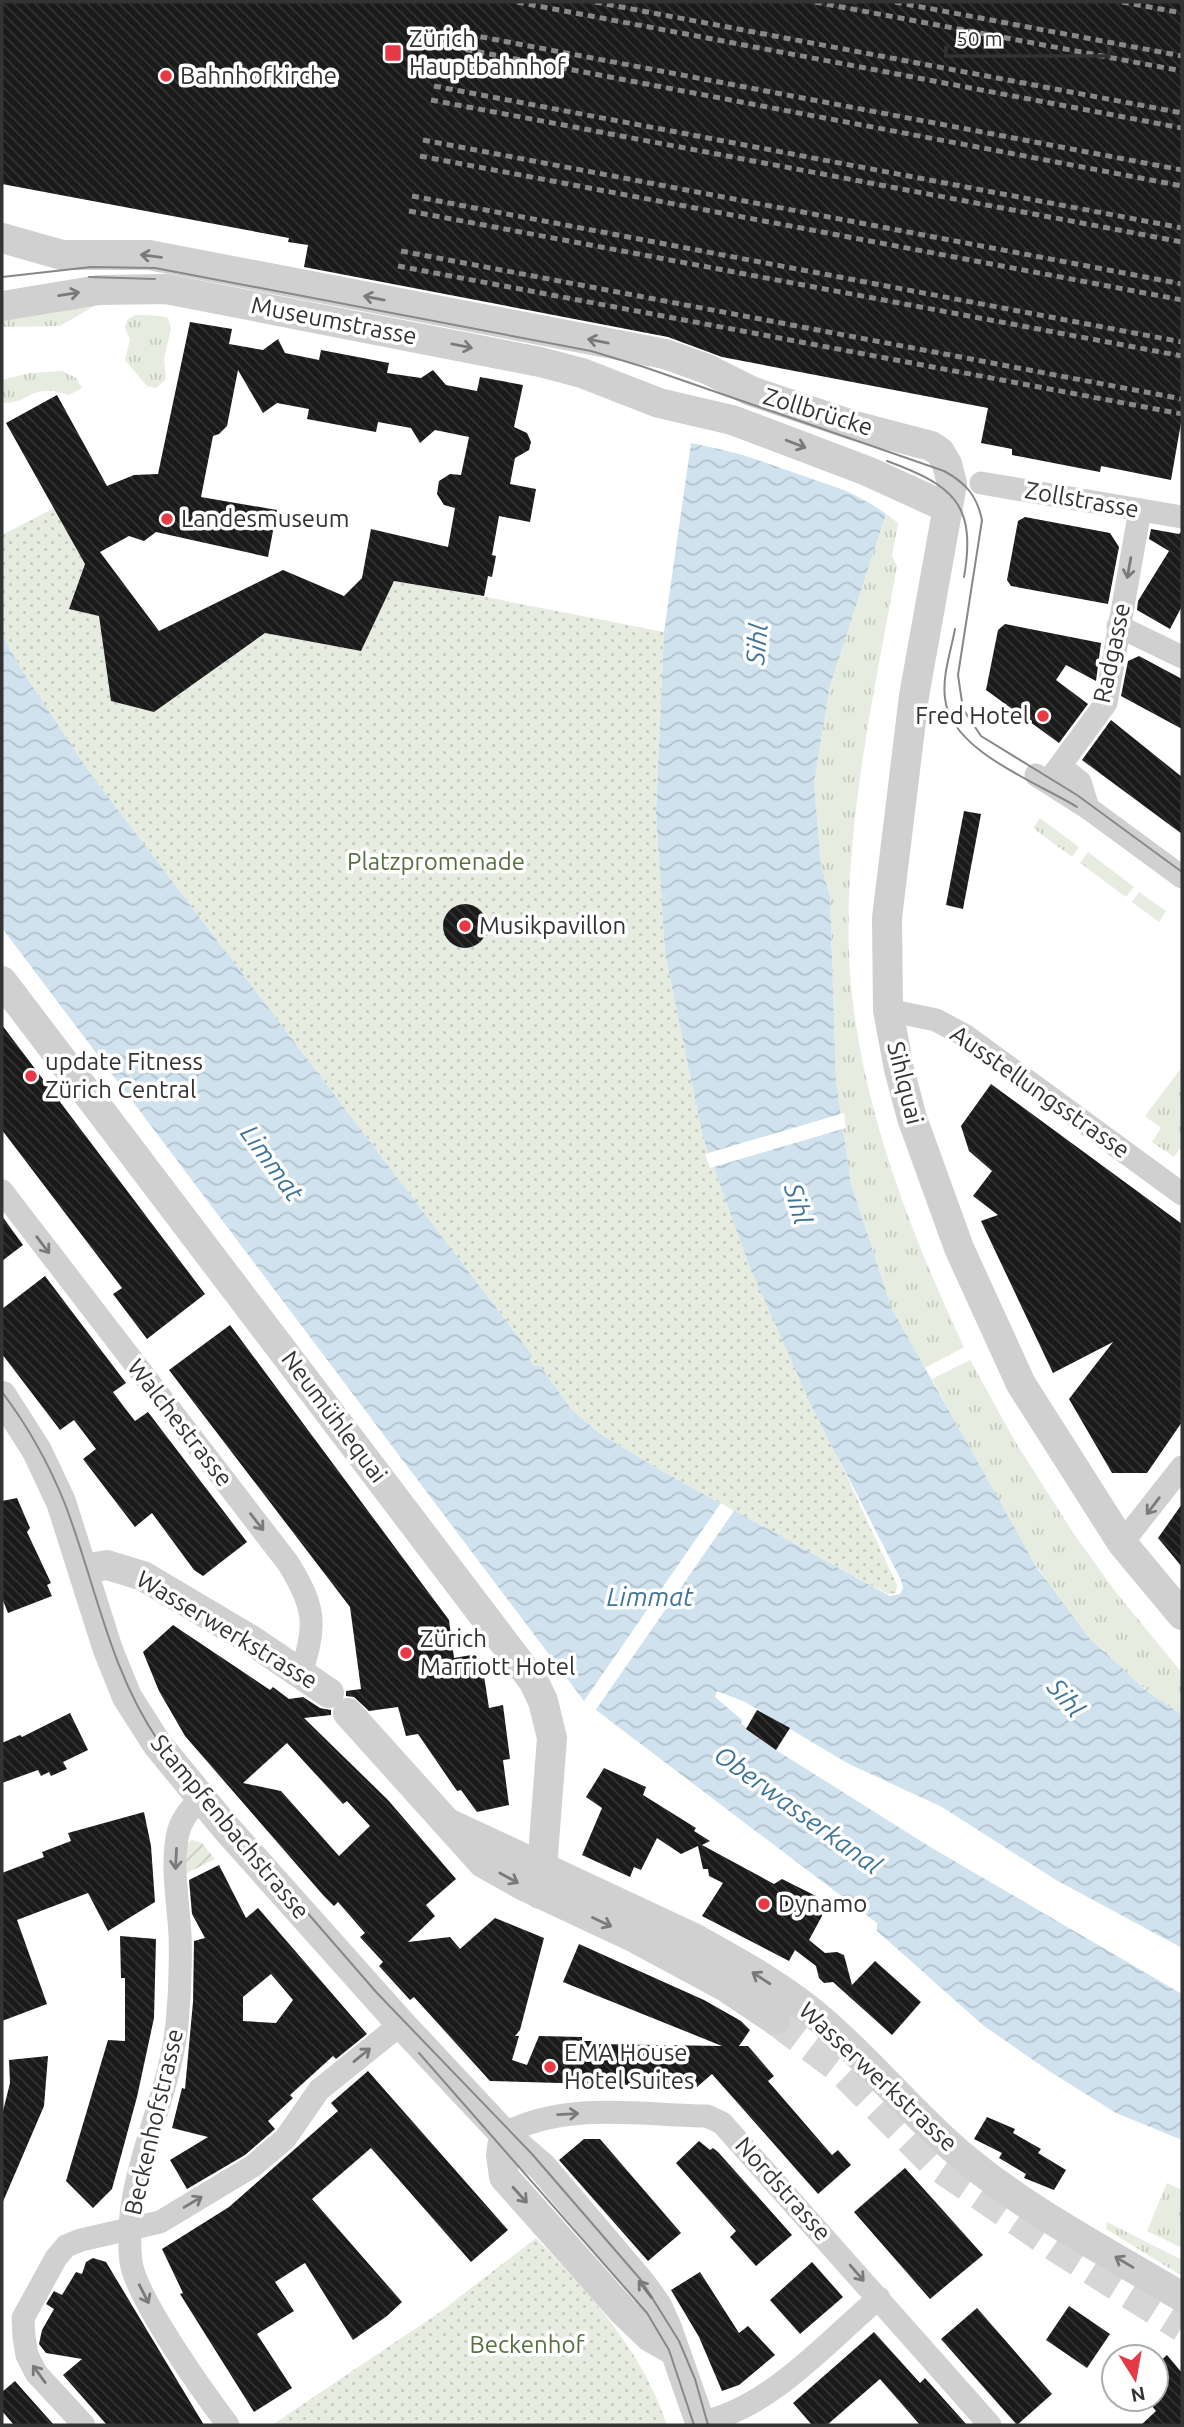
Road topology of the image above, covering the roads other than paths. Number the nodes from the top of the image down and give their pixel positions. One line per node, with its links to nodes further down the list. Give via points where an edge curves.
1 (6, 241): 3 (street, Museumstrasse, one-way to 1, via 149,255 62,255)
2 (2, 306): 4 (street, Museumstrasse, one-way to 4, via 99,290 166,289 566,368)
3 (665, 355): 5 (street, Zollbrücke, via 751,391 855,426 914,439 940,452)
4 (659, 403): 5 (street, Zollbrücke, one-way to 5, via 732,420 905,488)
5 (960, 491): 6 (street, Zollstrasse); 12 (street, Sihlquai, via 914,696 890,888)
6 (1140, 510): 7 (street, Zollstrasse); 8 (street, Radgasse, one-way to 8)
7 (1182, 517)
8 (1118, 626): 9 (street); 10 (street, Radgasse, via 1106,703 1048,774 1080,782 1088,808)
9 (1182, 657)
10 (1182, 877)
11 (2, 981): 22 (street, Neumühlequai, via 534,1682 552,1738)
12 (888, 1010): 14 (street, Ausstellungsstrasse, via 936,1020 966,1036); 17 (street, Sihlquai, via 912,1118 999,1341 1045,1427)
13 (2, 1191): 20 (street, Walchestrasse, one-way to 20, via 288,1563 306,1594 313,1625)
14 (1182, 1194)
15 (2, 1396): 18 (street, Stampfenbachstrasse, via 37,1451)
16 (1182, 1467): 17 (street, one-way to 17)
17 (1122, 1543): 19 (street, Sihlquai)
18 (84, 1569): 20 (street, Wasserwerkstrasse, via 107,1565 143,1576); 21 (street, Stampfenbachstrasse, via 127,1697)
19 (1182, 1615)
20 (301, 1672): 22 (street, Wasserwerkstrasse, via 338,1703 448,1823)
21 (200, 1798): 24 (street, Stampfenbachstrasse); 26 (street, Beckenhofstrasse, one-way to 26, via 178,1835 177,2026 130,2214)
22 (542, 1881): 23 (street, Wasserwerkstrasse, one-way to 23); 27 (street, Wasserwerkstrasse, one-way to 22, via 1004,2187 947,2143 828,2025 780,1990 694,1938)
23 (775, 2020)
24 (401, 2024): 25 (street, Stampfenbachstrasse); 26 (street, one-way to 24, via 160,2222 272,2152 319,2090)
25 (504, 2134): 28 (street, Nordstrasse, one-way to 28, via 527,2121 566,2113 707,2116 722,2123); 29 (street, via 504,2177 623,2311 650,2337 673,2350)
26 (131, 2228): 30 (street, one-way to 26, via 36,2373 27,2355 23,2318 66,2246); 31 (street, Beckenhofstrasse, one-way to 31, via 134,2274 151,2308)
27 (1182, 2297)
28 (879, 2298): 29 (street, via 762,2399); 32 (street, Nordstrasse)
29 (701, 2424)
30 (84, 2425)
31 (228, 2425)
32 (990, 2425)

